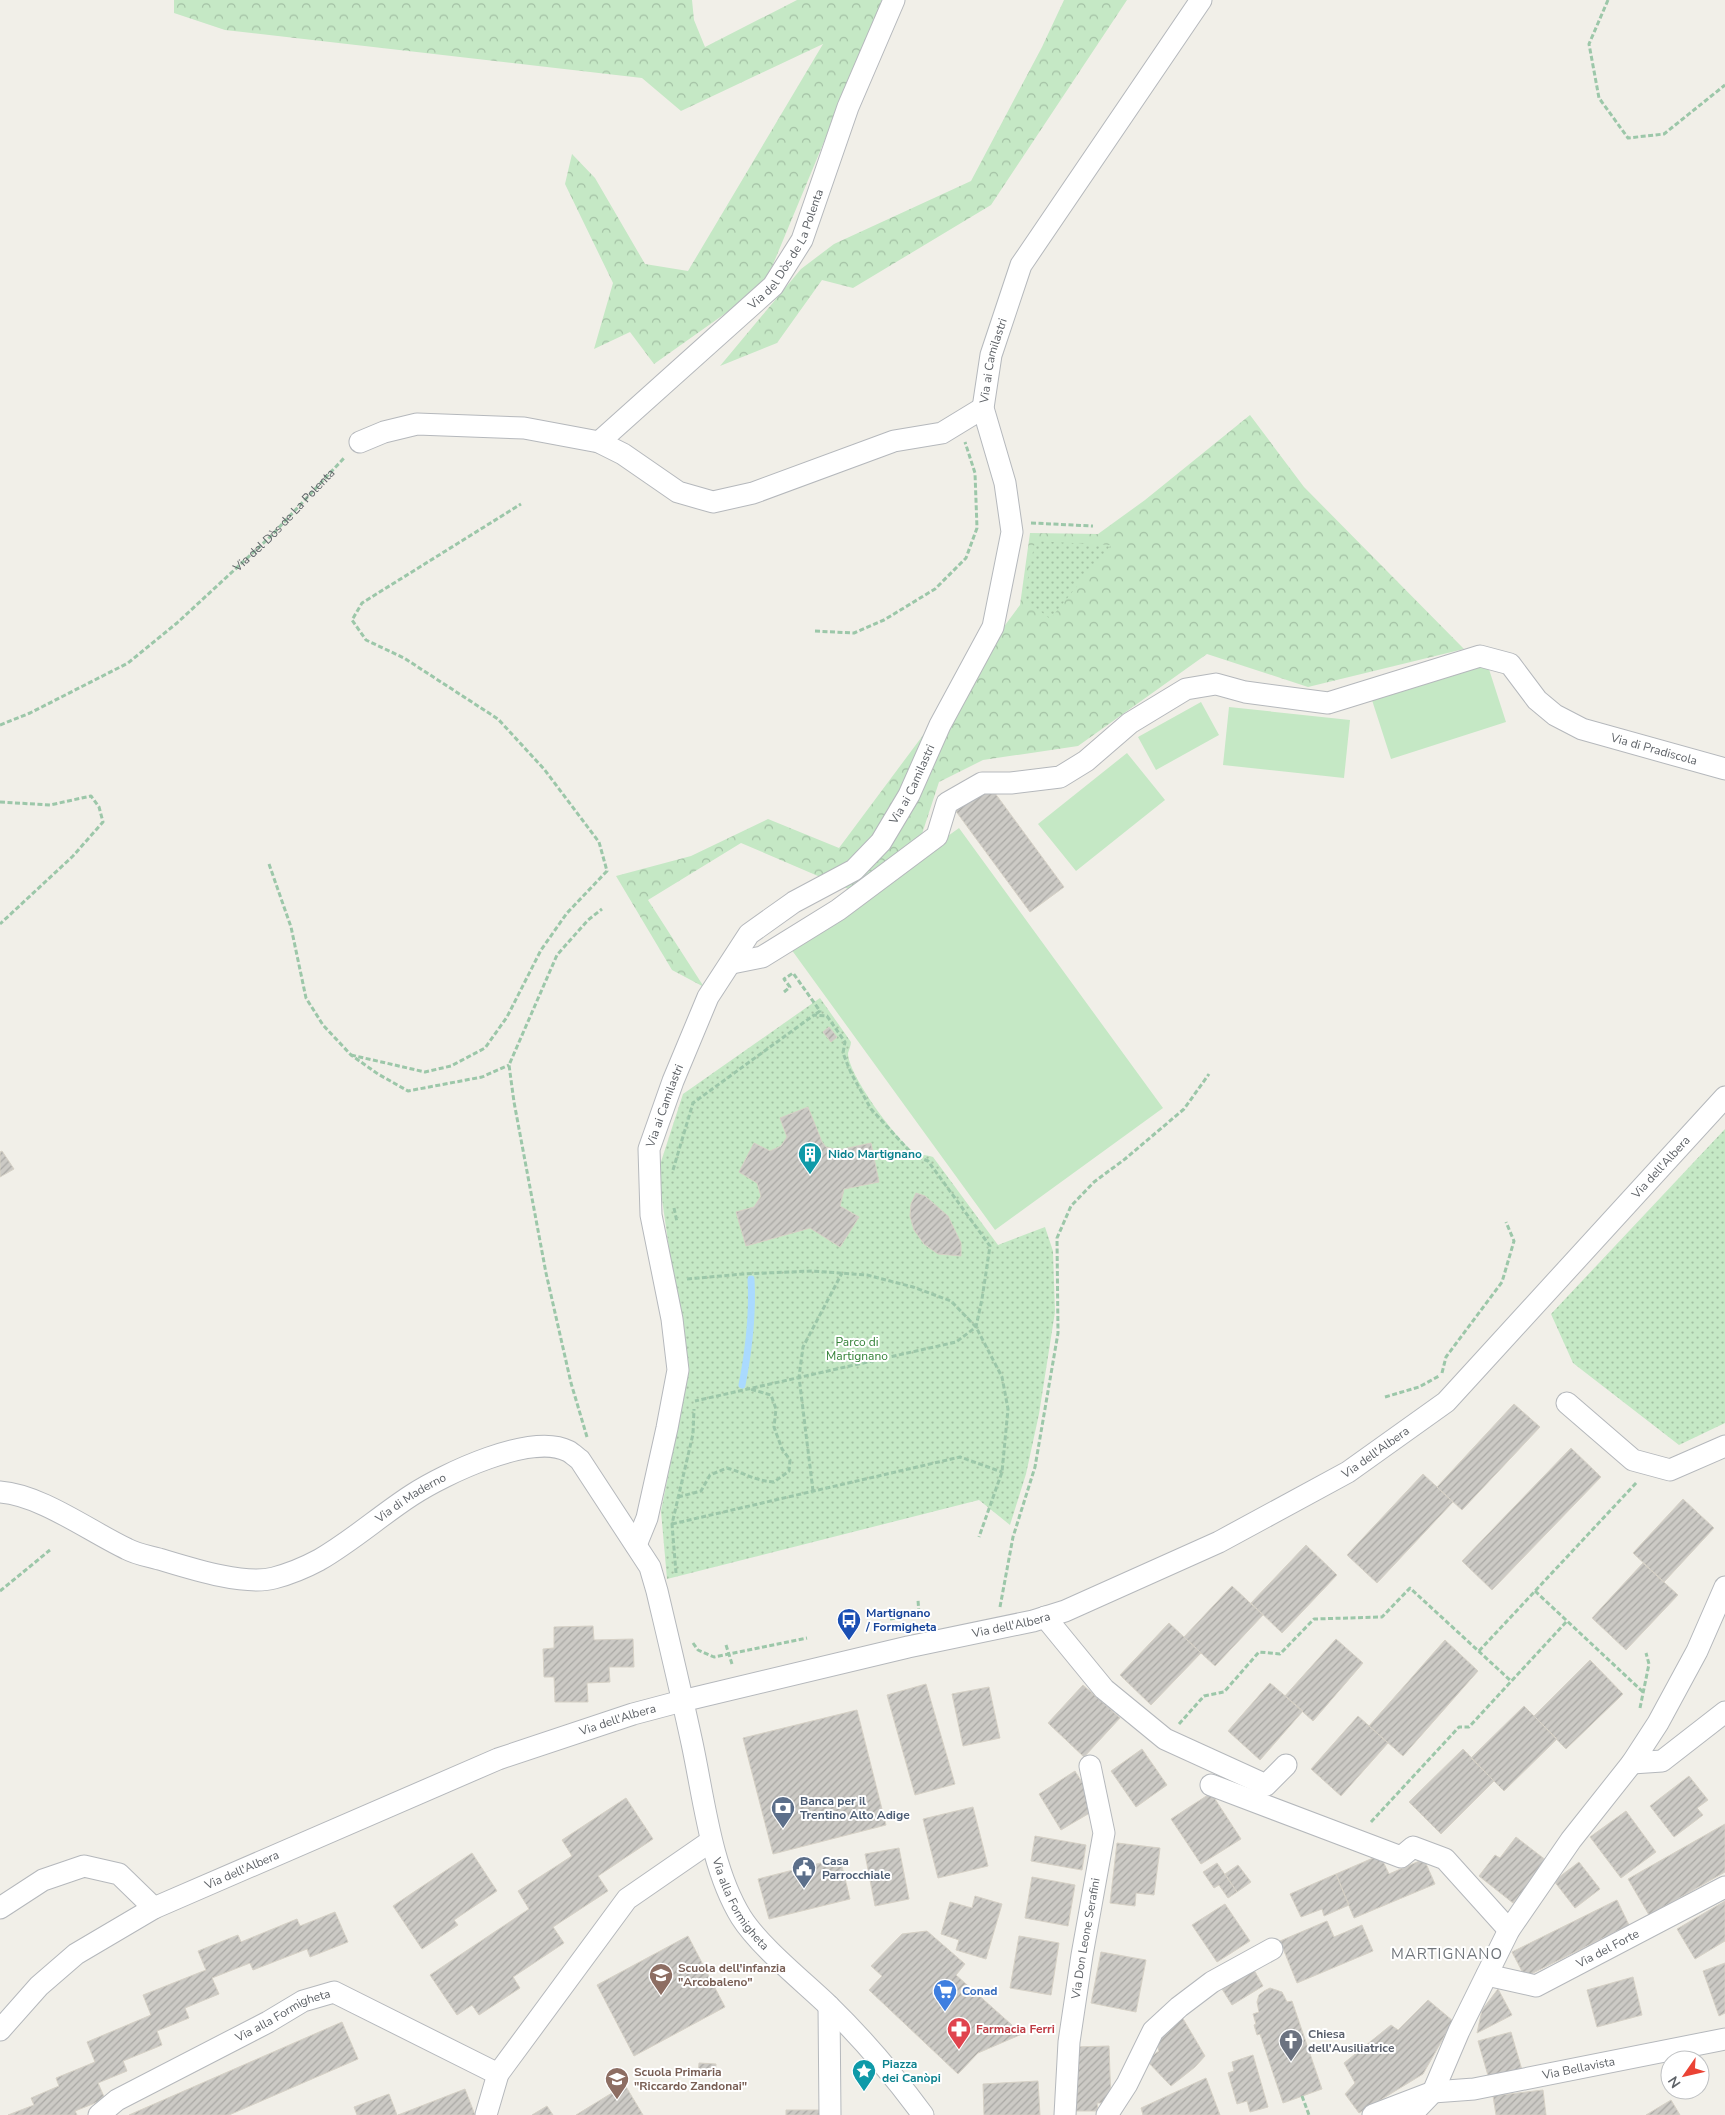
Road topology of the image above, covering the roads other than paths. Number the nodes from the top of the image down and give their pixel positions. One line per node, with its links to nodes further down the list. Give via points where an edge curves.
1 (894, 0): 5 (street, Via del Dòs de La Polenta, via 848,107 802,240 773,286)
2 (1200, 0): 3 (street, Via ai Camilastri, via 1021,265 990,354)
3 (983, 408): 5 (street, via 942,433 894,441 753,493 713,502 678,492 623,454); 7 (street, Via ai Camilastri, via 1005,483 1012,532 993,627 940,725 909,795 881,842 854,870 794,902 749,934)
4 (360, 442): 5 (street, via 417,424 524,428)
5 (599, 442)
6 (1725, 768): 7 (street, Via di Pradiscola, via 1582,728 1555,715 1537,700 1510,664 1480,656 1328,703 1245,692 1216,684 1186,689 1130,723 1086,761 1060,777 1011,783 982,782 947,803 937,836 838,910 762,956)
7 (732, 963): 12 (street, Via ai Camilastri, via 708,997 649,1149 651,1215 672,1319 678,1370 647,1518)
8 (1725, 1097): 14 (street, Via dell'Albera, via 1446,1402 1348,1472 1220,1542)
9 (1567, 1403): 10 (street, via 1633,1460 1670,1470)
10 (1725, 1446)
11 (0, 1492): 12 (street, Via di Maderno, via 17,1494 129,1550 205,1573 240,1579 272,1579 319,1560 413,1494 457,1470 493,1455 524,1448 560,1448 580,1460)
12 (636, 1545): 15 (street, Via di Maderno, via 650,1567)
13 (1725, 1587): 17 (street, via 1697,1651 1658,1724)
14 (1045, 1618): 15 (street, Via dell'Albera); 18 (street, via 1104,1689 1166,1739 1266,1785)
15 (682, 1701): 21 (street, Via alla Formigheta); 24 (street, Via dell'Albera, via 633,1714 498,1760)
16 (1725, 1712): 17 (street, via 1662,1761)
17 (1632, 1763): 25 (street, via 1571,1840)
18 (1286, 1765)
19 (1090, 1766): 37 (street, Via Don Leone Serafini, via 1104,1834 1069,2042)
20 (1211, 1785): 25 (street, via 1401,1858 1413,1847 1445,1859)
21 (711, 1840): 28 (street, Via alla Formigheta, via 742,1918); 31 (street, Via alla Formigheta, via 627,1899)
22 (1725, 1887): 27 (street, Via del Forte, via 1536,1986)
23 (0, 1908): 24 (street, via 43,1880 84,1866 119,1874)
24 (154, 1908): 29 (street, Via dell'Albera, via 76,1954 39,1986)
25 (1509, 1930): 27 (street)
26 (1272, 1949): 38 (street, via 1212,1982 1153,2032)
27 (1487, 1976): 32 (street)
28 (829, 2006): 35 (street); 36 (street, Via alla Formigheta)
29 (0, 2030)
30 (1725, 2039): 32 (street, Via Bellavista, via 1474,2089)
31 (498, 2074): 33 (street, Via alla Formigheta, via 334,1992 303,2001 117,2100); 34 (street, Via alla Formigheta)
32 (1433, 2092): 39 (street); 40 (street)
33 (100, 2115)
34 (486, 2115)
35 (830, 2115)
36 (923, 2115)
37 (1065, 2115)
38 (1107, 2115)
39 (1373, 2115)
40 (1411, 2115)

